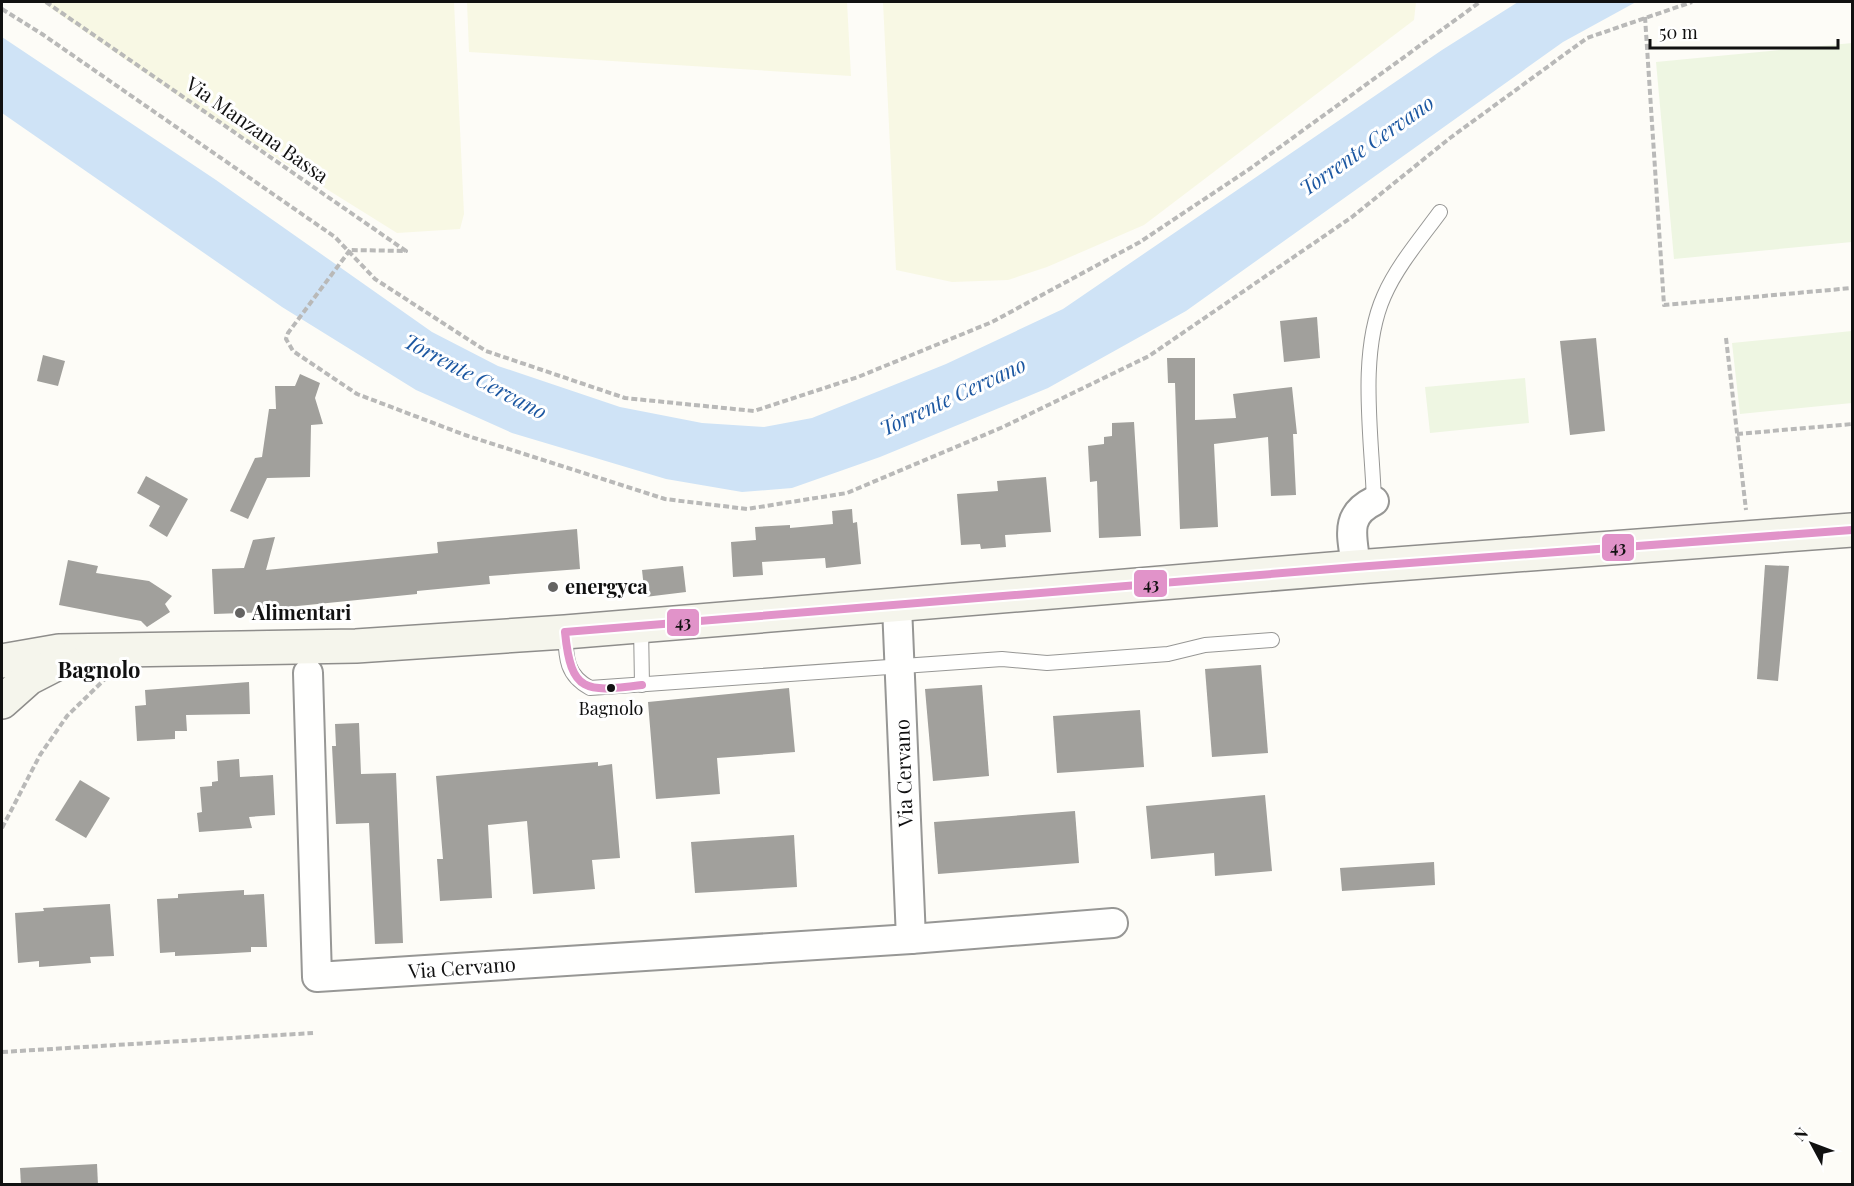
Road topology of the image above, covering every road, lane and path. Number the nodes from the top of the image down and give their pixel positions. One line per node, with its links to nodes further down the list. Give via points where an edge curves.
1 (46, 2): 7 (path, Via Manzana Bassa, via 406,251)
2 (1479, 2): 7 (path, via 1251,168 1140,242 992,322 858,376 754,411 625,398 486,351 375,279)
3 (1692, 2): 5 (path)
4 (2, 9): 7 (path)
5 (1645, 17): 7 (path, via 1587,38 1450,138 1352,217 1149,356 1003,427 847,493 747,509 665,499 465,435 357,394 292,351 286,339); 8 (path, via 1664,305)
6 (1440, 212): 12 (lane, via 1384,295 1374,326 1369,378)
7 (350, 250)
8 (1852, 288)
9 (1726, 338): 11 (path)
10 (1852, 424): 11 (path)
11 (1737, 434): 13 (path)
12 (1374, 501): 15 (street, via 1357,512 1353,521)
13 (1746, 516)
14 (1852, 530): 15 (main road)
15 (1356, 567): 16 (main road)
16 (897, 606): 17 (main road); 22 (street, Via Cervano)
17 (641, 626): 18 (main road); 25 (lane)
18 (565, 632): 21 (main road); 25 (lane, via 566,661 579,682 590,688)
19 (1272, 640): 22 (lane, via 1205,645 1168,654 1058,662 1002,659)
20 (2, 661): 21 (main road, via 59,651)
21 (102, 663): 27 (main road, via 46,668); 28 (path, via 46,745)
22 (900, 666): 25 (lane); 30 (street, Via Cervano)
23 (308, 673): 30 (street, Via Cervano, via 317,977)
24 (2, 682): 26 (main road)
25 (642, 685)
26 (2, 695)
27 (2, 702)
28 (2, 828)
29 (1113, 923): 30 (street, Via Cervano)
30 (910, 939)
31 (313, 1033): 32 (path)
32 (2, 1052)

